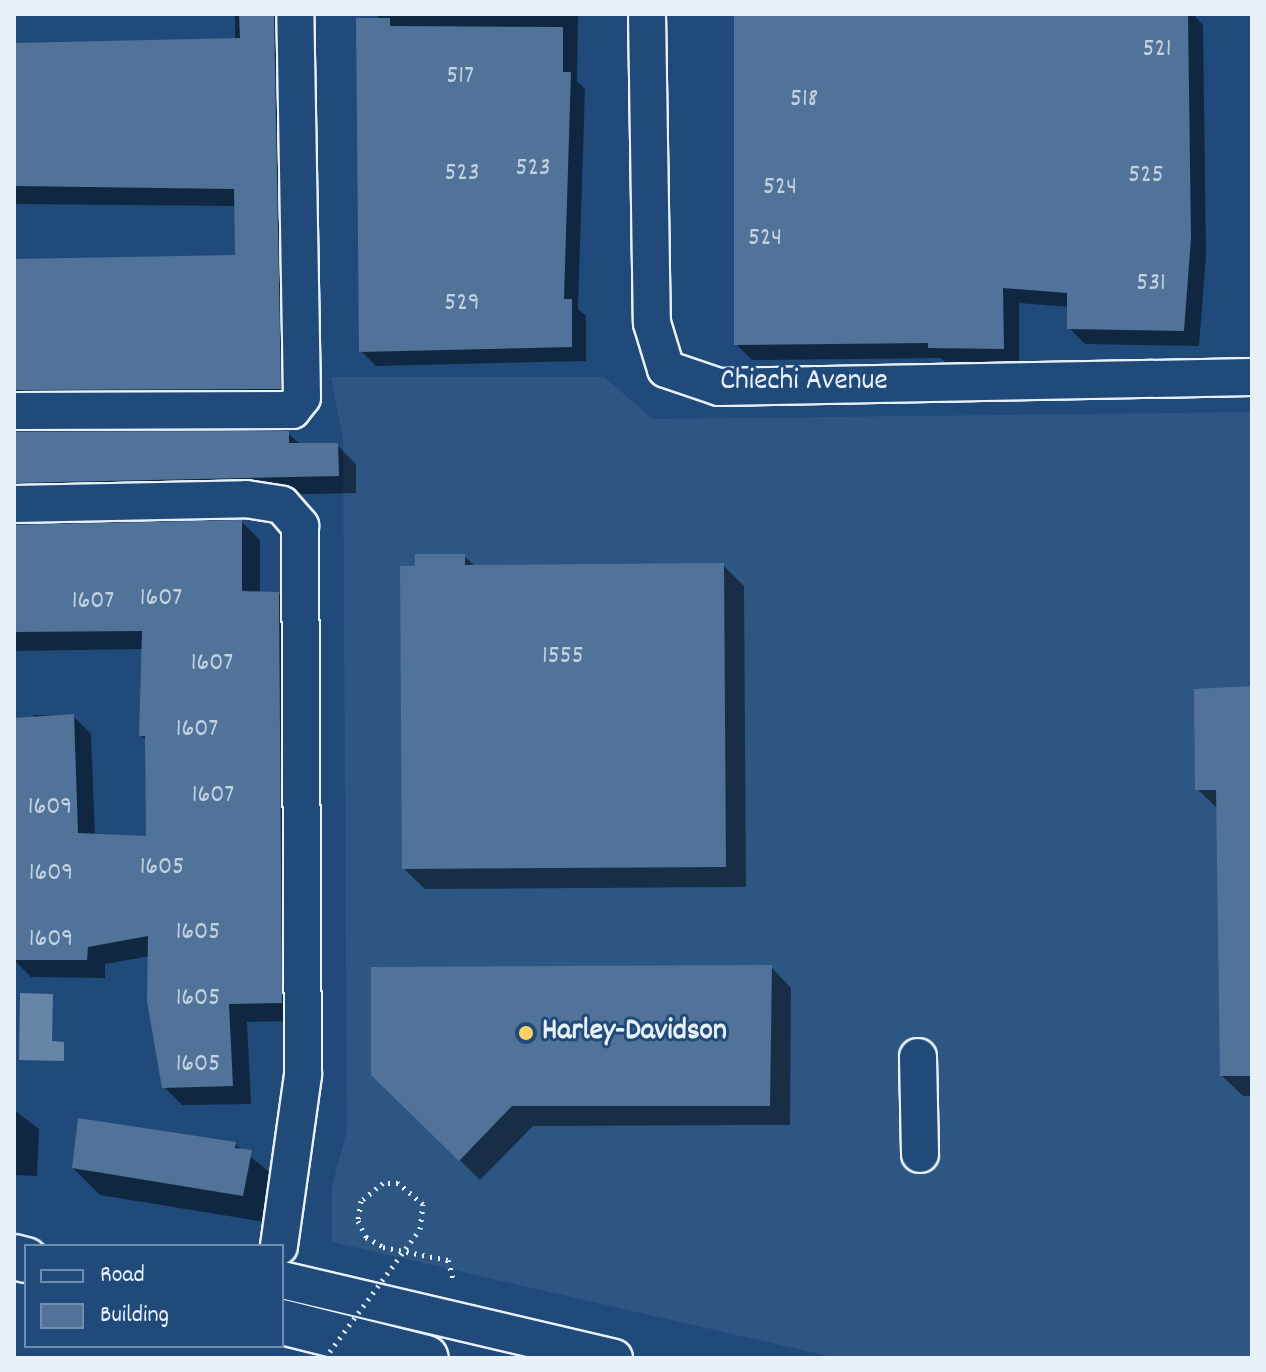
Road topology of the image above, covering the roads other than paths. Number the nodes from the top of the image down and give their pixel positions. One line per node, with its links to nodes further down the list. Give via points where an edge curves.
1 (295, 14): 4 (street, via 302,397 292,410)
2 (647, 14): 3 (street, Chiechi Avenue, via 652,323 666,369 719,387)
3 (1252, 377)
4 (14, 411)
5 (14, 504): 8 (street, via 246,499 282,505 300,526 303,1075)
6 (918, 1057): 7 (street)
7 (920, 1154)
8 (279, 1244)
9 (284, 1280): 12 (street)
10 (284, 1322): 11 (highway)
11 (426, 1358)
12 (614, 1358)

